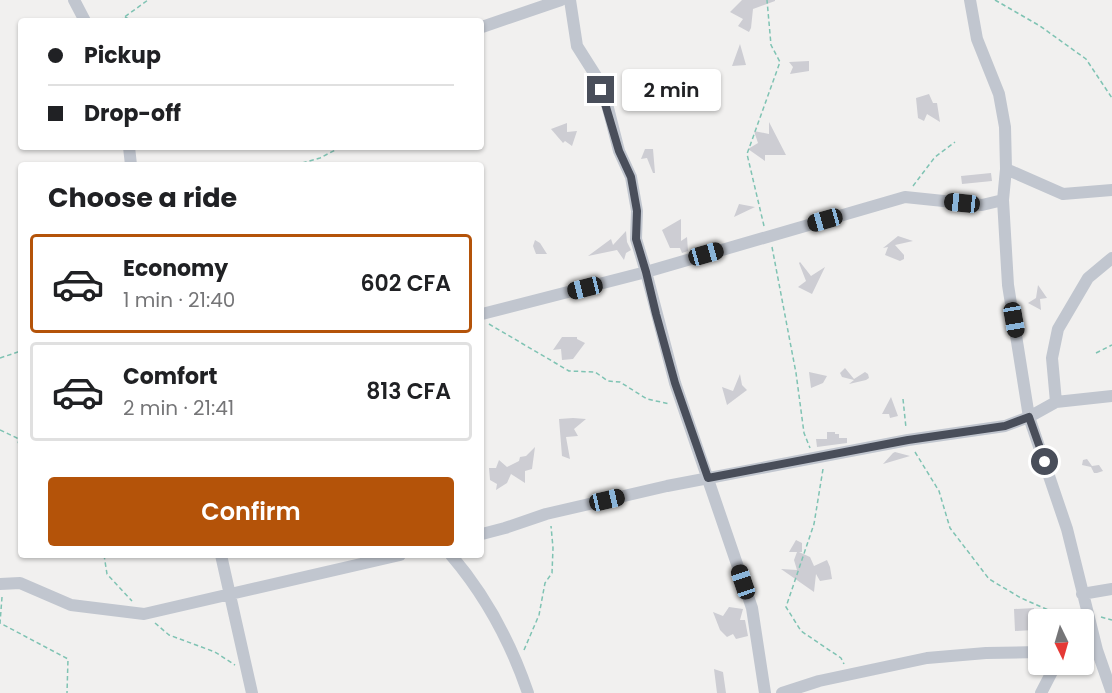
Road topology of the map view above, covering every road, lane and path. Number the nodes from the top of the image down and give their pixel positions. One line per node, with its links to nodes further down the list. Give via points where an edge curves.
1 (74, 0): 8 (street)
2 (148, 0): 7 (path)
3 (561, 0): 10 (street)
4 (570, 0): 20 (street, via 577,46 596,76 631,177 637,211 636,239)
5 (970, 0): 15 (street, via 977,39 999,94)
6 (995, 0): 11 (path, via 1041,26 1086,59)
7 (124, 16): 9 (path)
8 (83, 18)
9 (127, 18)
10 (484, 26)
11 (1112, 98)
12 (955, 142): 17 (path, via 935,157)
13 (334, 150): 14 (path)
14 (304, 162)
15 (1006, 169): 16 (street, via 1063,194); 18 (street)
16 (1112, 190)
17 (905, 197): 18 (street, via 982,205); 20 (street)
18 (1003, 200): 30 (street, via 1008,285)
19 (1112, 258): 28 (street, via 1088,278 1058,329 1052,358)
20 (646, 272): 21 (street); 29 (street)
21 (485, 318): 29 (path, via 569,371 595,372 647,399)
22 (1112, 345): 24 (path)
23 (18, 352): 25 (path)
24 (1096, 353)
25 (0, 358)
26 (1112, 396): 28 (street)
27 (903, 399): 32 (path)
28 (1056, 402): 30 (street)
29 (684, 409): 35 (street)
30 (1029, 417): 32 (street, via 1005,426); 44 (street, via 1067,529)
31 (0, 430): 33 (path)
32 (908, 440): 34 (street); 46 (path, via 939,491 950,528 989,579)
33 (18, 441)
34 (828, 455): 35 (street); 57 (path, via 824,459 814,524 786,607 801,631 841,658)
35 (708, 478): 36 (street); 62 (street, via 752,608)
36 (546, 514): 37 (street); 55 (path, via 552,529 552,573 539,615)
37 (484, 534)
38 (104, 558): 48 (path, via 107,574)
39 (223, 558): 45 (street)
40 (387, 558): 45 (street)
41 (454, 558): 55 (street, via 494,615)
42 (1, 584): 48 (street, via 20,583 71,605); 59 (path, via 0,624 68,659)
43 (1112, 589): 44 (street)
44 (1082, 594): 47 (street)
45 (230, 595): 48 (street); 56 (street)
46 (1046, 609)
47 (1086, 609)
48 (144, 614): 56 (path, via 169,635 215,652)
49 (1094, 616): 50 (path)
50 (1112, 620)
51 (1094, 638): 53 (street)
52 (1094, 650): 53 (street)
53 (1097, 650): 65 (street)
54 (1028, 652): 57 (street, via 927,658)
55 (517, 660): 61 (street)
56 (248, 674): 60 (street)
57 (850, 674): 63 (street)
58 (1050, 675): 64 (street)
59 (68, 693)
60 (252, 693)
61 (528, 693)
62 (765, 693)
63 (782, 693)
64 (1041, 693)
65 (1112, 693)

